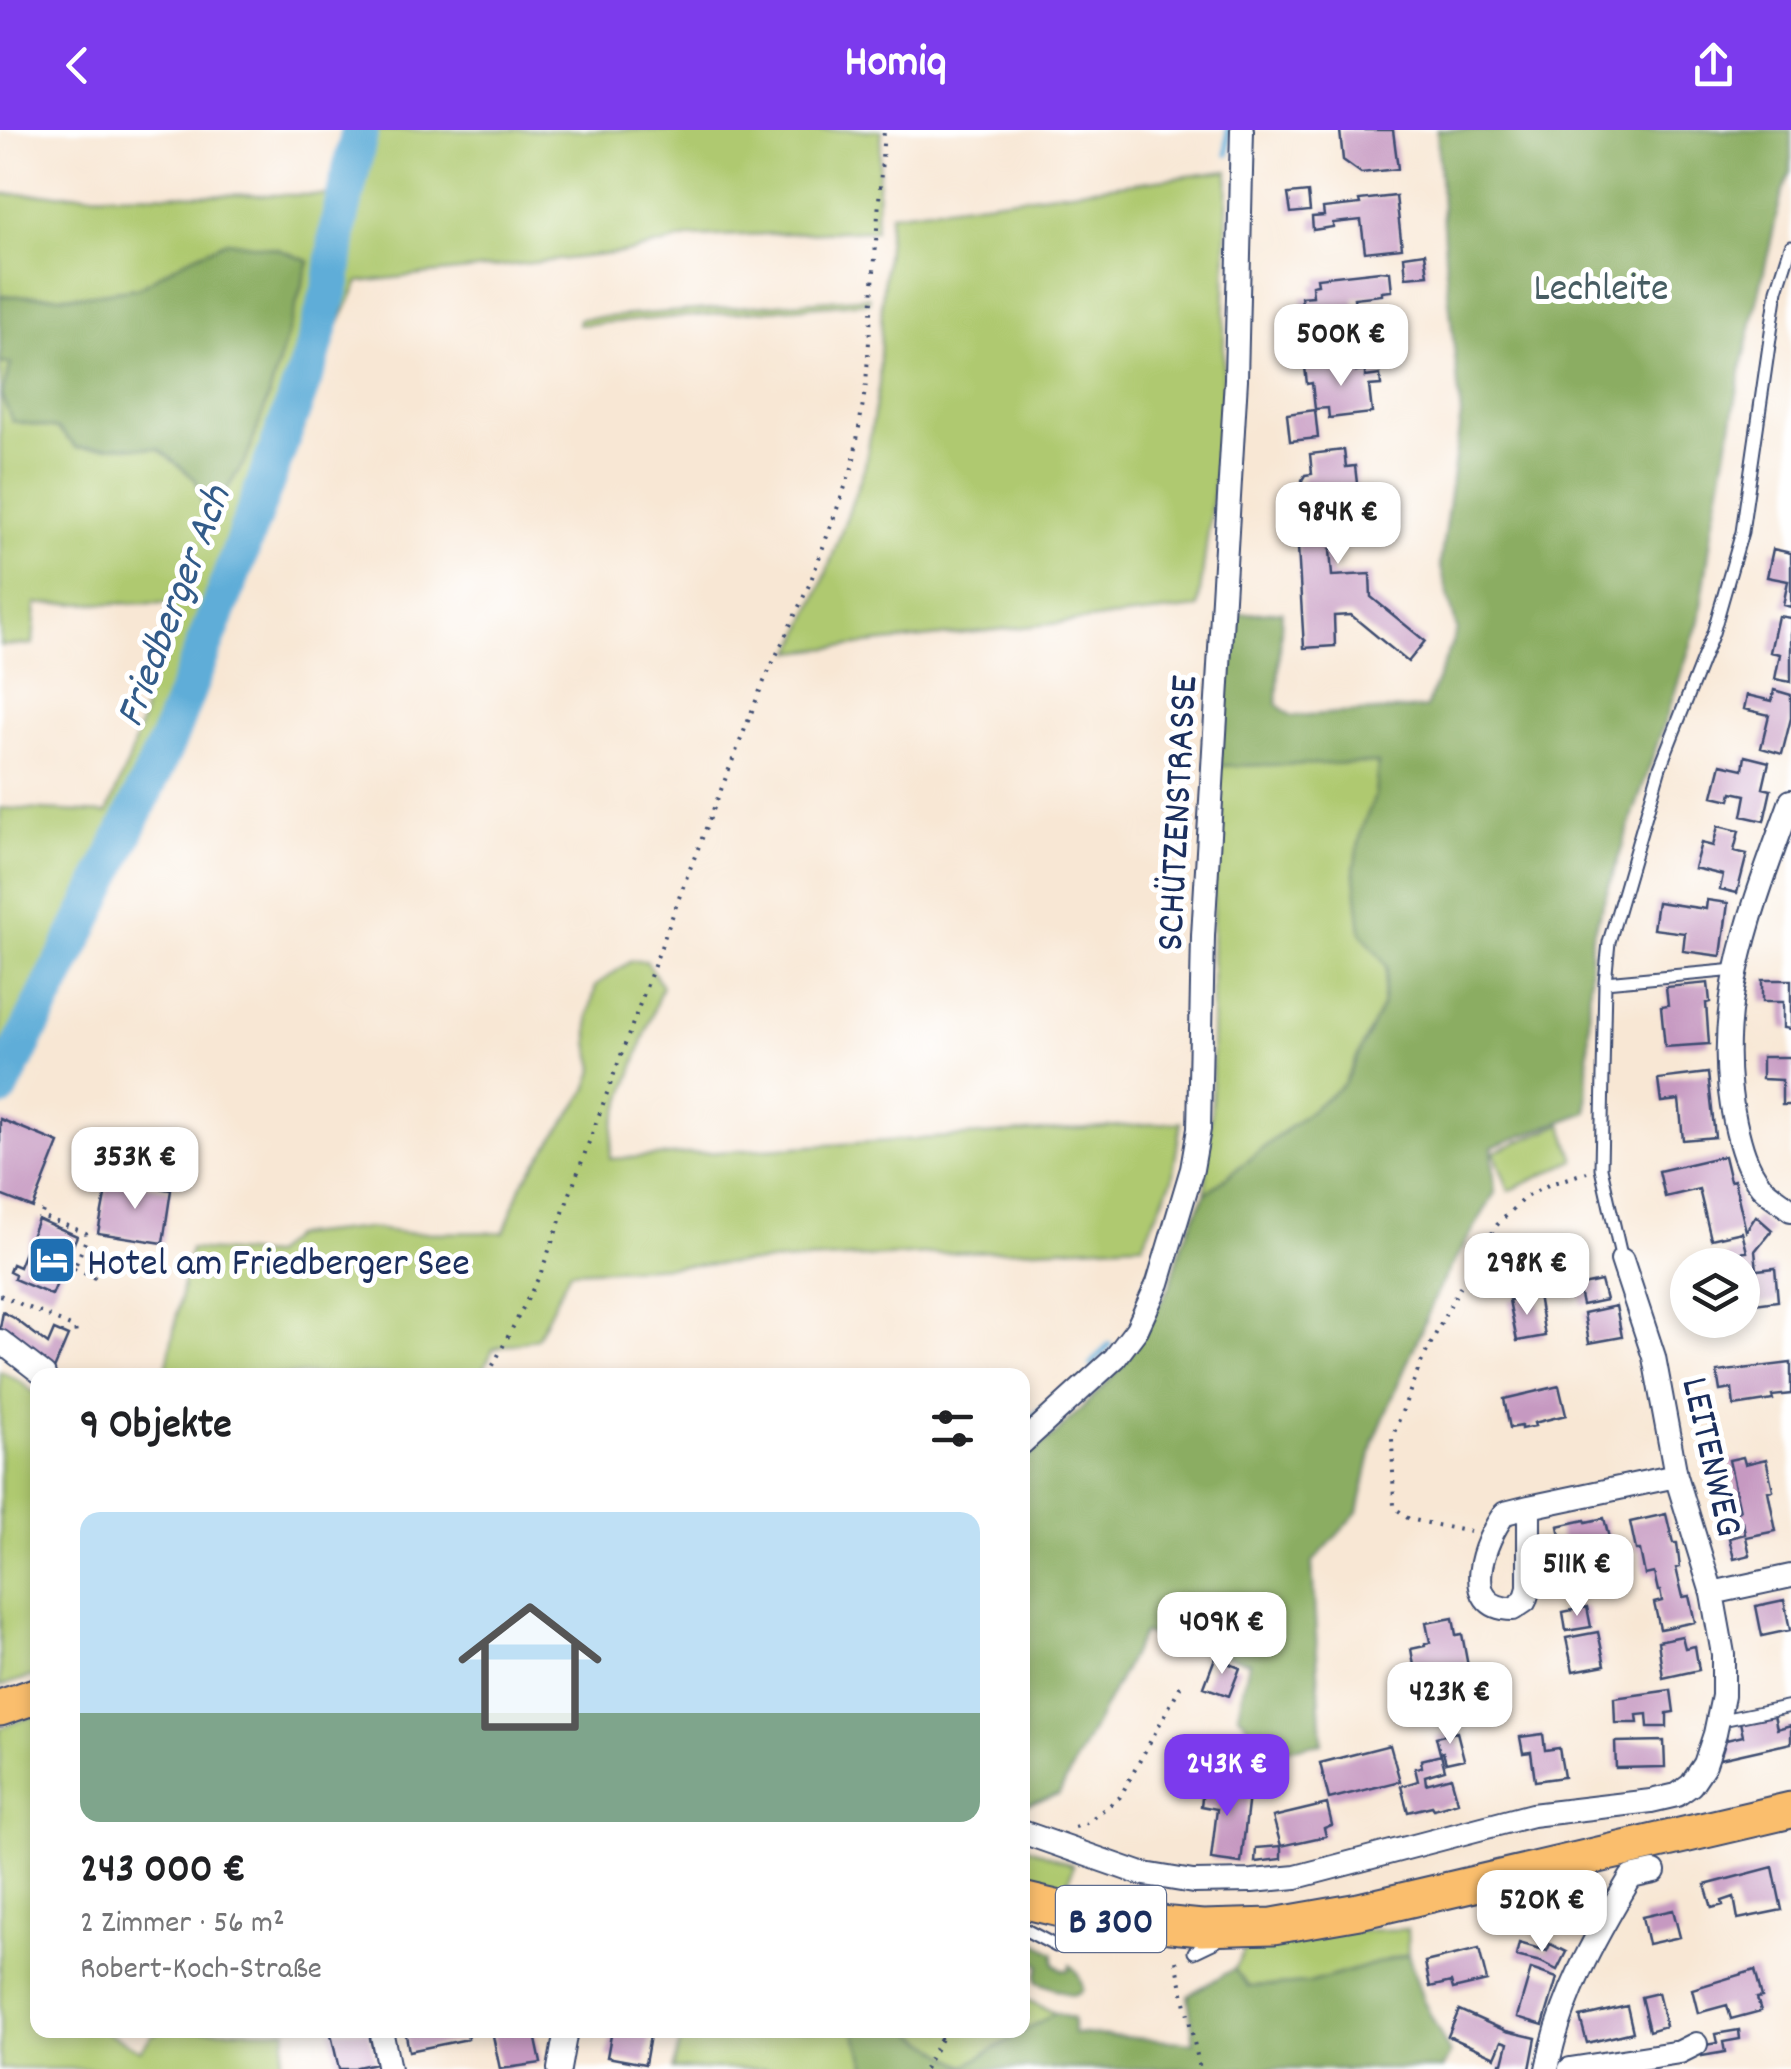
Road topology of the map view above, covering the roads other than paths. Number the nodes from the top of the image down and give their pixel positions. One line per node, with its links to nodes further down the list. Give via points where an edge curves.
1 (1242, 130): 10 (street, SCHÜTZENSTRASSE, via 1199,1130 1158,1283 1137,1329 1115,1358)
2 (1791, 246): 5 (lane, via 1778,290 1742,532 1713,633 1660,767 1609,942)
3 (1791, 801): 4 (street)
4 (1736, 970): 5 (lane); 6 (street, via 1728,1048 1741,1150 1760,1185)
5 (1605, 982): 7 (lane, via 1602,1168)
6 (1791, 1210)
7 (1622, 1260): 11 (street, LEITENWEG, via 1654,1357)
8 (0, 1341): 9 (street)
9 (30, 1370)
10 (1030, 1436)
11 (1676, 1476): 12 (street); 14 (street, LEITENWEG)
12 (1529, 1507): 12 (street, via 1505,1513 1491,1536 1480,1591 1492,1606 1514,1609 1525,1601)
13 (1791, 1576): 14 (street)
14 (1712, 1593): 18 (street, LEITENWEG, via 1723,1654)
15 (30, 1698): 17 (main road)
16 (1791, 1706): 18 (lane)
17 (0, 1708)
18 (1717, 1721): 20 (street, LEITENWEG, via 1704,1764 1677,1795 1532,1814 1296,1877 1193,1882 1139,1873)
19 (1791, 1810): 23 (main road, B 300, via 1359,1911)
20 (1030, 1834)
21 (1654, 1872): 32 (street, via 1630,1877 1588,1950 1566,1998)
22 (1030, 1902): 23 (main road, B 300, via 1098,1918)
23 (1242, 1928): 26 (lane)
24 (1030, 1932): 25 (lane)
25 (1056, 1946)
26 (1194, 1952)
27 (383, 2038): 30 (street)
28 (565, 2038): 31 (street)
29 (1696, 2044): 33 (street)
30 (389, 2069)
31 (559, 2069)
32 (1547, 2069)
33 (1570, 2069)

